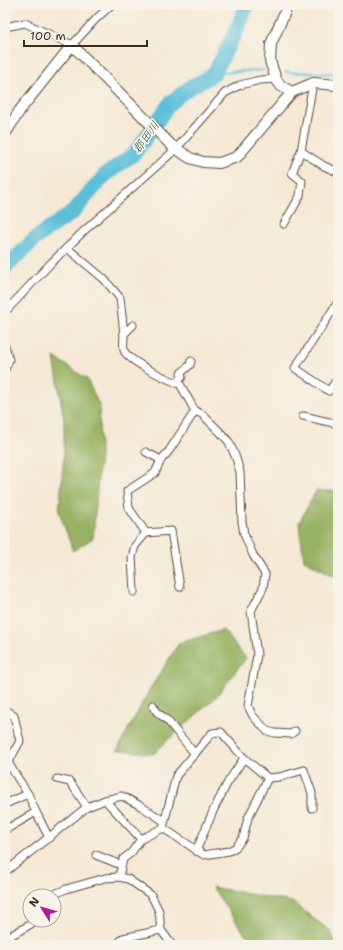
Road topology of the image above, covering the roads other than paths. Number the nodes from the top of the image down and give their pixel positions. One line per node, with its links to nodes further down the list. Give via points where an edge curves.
1 (111, 5): 4 (street)
2 (288, 5): 5 (street, via 271,44 270,61)
3 (5, 27): 4 (street, via 25,23)
4 (72, 45): 9 (street, via 20,110); 10 (street)
5 (276, 79): 8 (street, via 281,86); 10 (street, via 240,85 225,93)
6 (314, 83): 7 (street); 8 (street); 11 (street)
7 (338, 84)
8 (292, 92): 10 (street, via 237,157 219,163 203,162 190,158)
9 (5, 134)
10 (173, 147): 14 (street)
11 (301, 151): 12 (street); 13 (street, via 292,173 302,182 300,196)
12 (338, 172)
13 (284, 224)
14 (67, 248): 16 (street); 18 (street, via 104,279 120,298)
15 (338, 302): 22 (street, via 295,368 329,391)
16 (5, 312)
17 (133, 325): 18 (street)
18 (124, 334): 23 (street, via 124,351 129,358)
19 (5, 346): 21 (street, via 9,360)
20 (191, 361): 23 (street)
21 (5, 369)
22 (338, 378)
23 (176, 383): 24 (street, via 180,384)
24 (195, 411): 28 (street); 34 (street, via 202,414 229,442 236,458 240,472 244,534 265,574 263,588 251,611 257,655 248,706 266,731 291,734)
25 (303, 416): 26 (street)
26 (338, 424)
27 (146, 452): 28 (street)
28 (161, 460): 29 (street, via 155,473 127,491 130,508)
29 (146, 533): 30 (street, via 171,531); 31 (street, via 135,546 132,557)
30 (180, 587)
31 (134, 592)
32 (152, 706): 35 (street)
33 (5, 710): 37 (street, via 14,716 20,741)
34 (295, 731)
35 (195, 754): 36 (street, via 212,733 221,732); 46 (street, via 176,776)
36 (244, 758): 38 (street); 50 (street, via 224,789)
37 (6, 764): 40 (street)
38 (268, 778): 44 (street, via 304,770 312,793); 50 (street, via 236,847 230,851 204,855)
39 (57, 779): 43 (street, via 70,782)
40 (28, 794): 42 (street); 45 (street)
41 (105, 800): 43 (street); 46 (street, via 122,796 139,805); 49 (street)
42 (5, 804)
43 (87, 807): 48 (street)
44 (312, 808)
45 (36, 812): 47 (street); 48 (street)
46 (164, 825): 49 (street); 50 (street)
47 (5, 830)
48 (49, 838): 53 (street)
49 (141, 839): 52 (street, via 123,859)
50 (196, 850)
51 (96, 855): 52 (street)
52 (122, 865): 54 (street)
53 (5, 872)
54 (119, 877): 55 (street, via 105,878); 57 (street, via 128,879 151,894 159,911)
55 (62, 891)
56 (24, 928): 58 (street)
57 (162, 930): 59 (street, via 123,938); 60 (street)
58 (5, 939)
59 (117, 945)
60 (172, 945)

